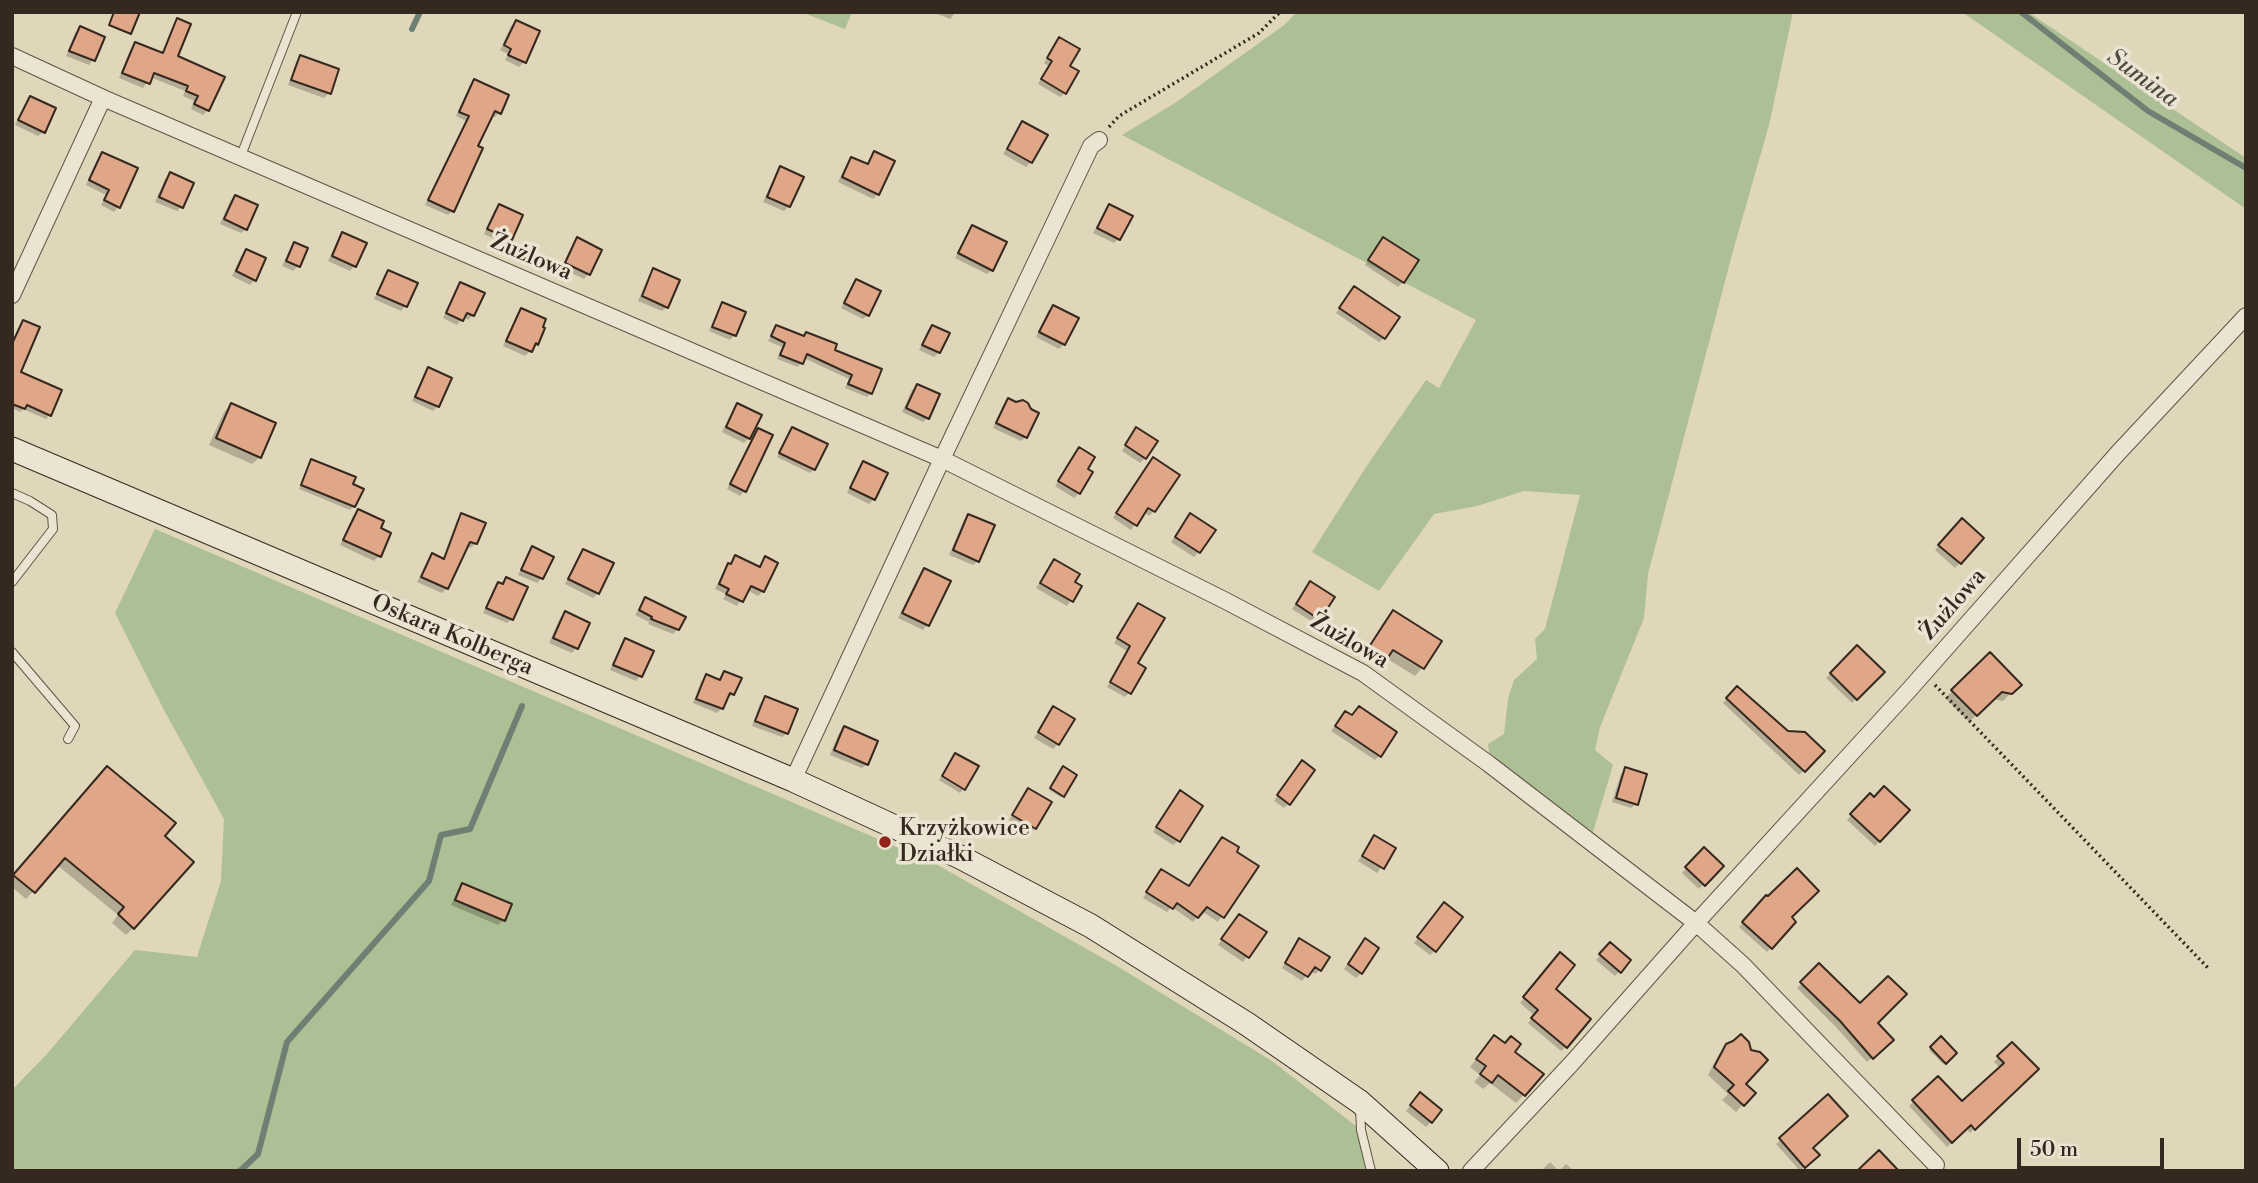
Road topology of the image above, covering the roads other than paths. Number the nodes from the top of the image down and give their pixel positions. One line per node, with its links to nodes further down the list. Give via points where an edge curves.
1 (297, 12): 5 (lane)
2 (12, 57): 3 (street, Żużlowa)
3 (103, 98): 5 (street, Żużlowa); 6 (street)
4 (1099, 140): 9 (street, via 1091,146)
5 (240, 158): 9 (street, Żużlowa)
6 (12, 295)
7 (2246, 316): 15 (street, Żużlowa)
8 (12, 449): 14 (main road, Oskara Kolberga)
9 (942, 459): 14 (street); 15 (street, Żużlowa, via 1363,673)
10 (12, 493): 11 (lane, via 52,515 53,529)
11 (12, 582)
12 (12, 652): 13 (lane, via 75,726)
13 (68, 739)
14 (793, 780): 16 (main road, Oskara Kolberga, via 960,857 1091,926)
15 (1696, 923): 17 (street, Żużlowa, via 1743,965); 20 (street, Żużlowa)
16 (1360, 1102): 18 (lane); 19 (main road, Oskara Kolberga)
17 (1936, 1165)
18 (1371, 1171)
19 (1437, 1171)
20 (1471, 1171)

